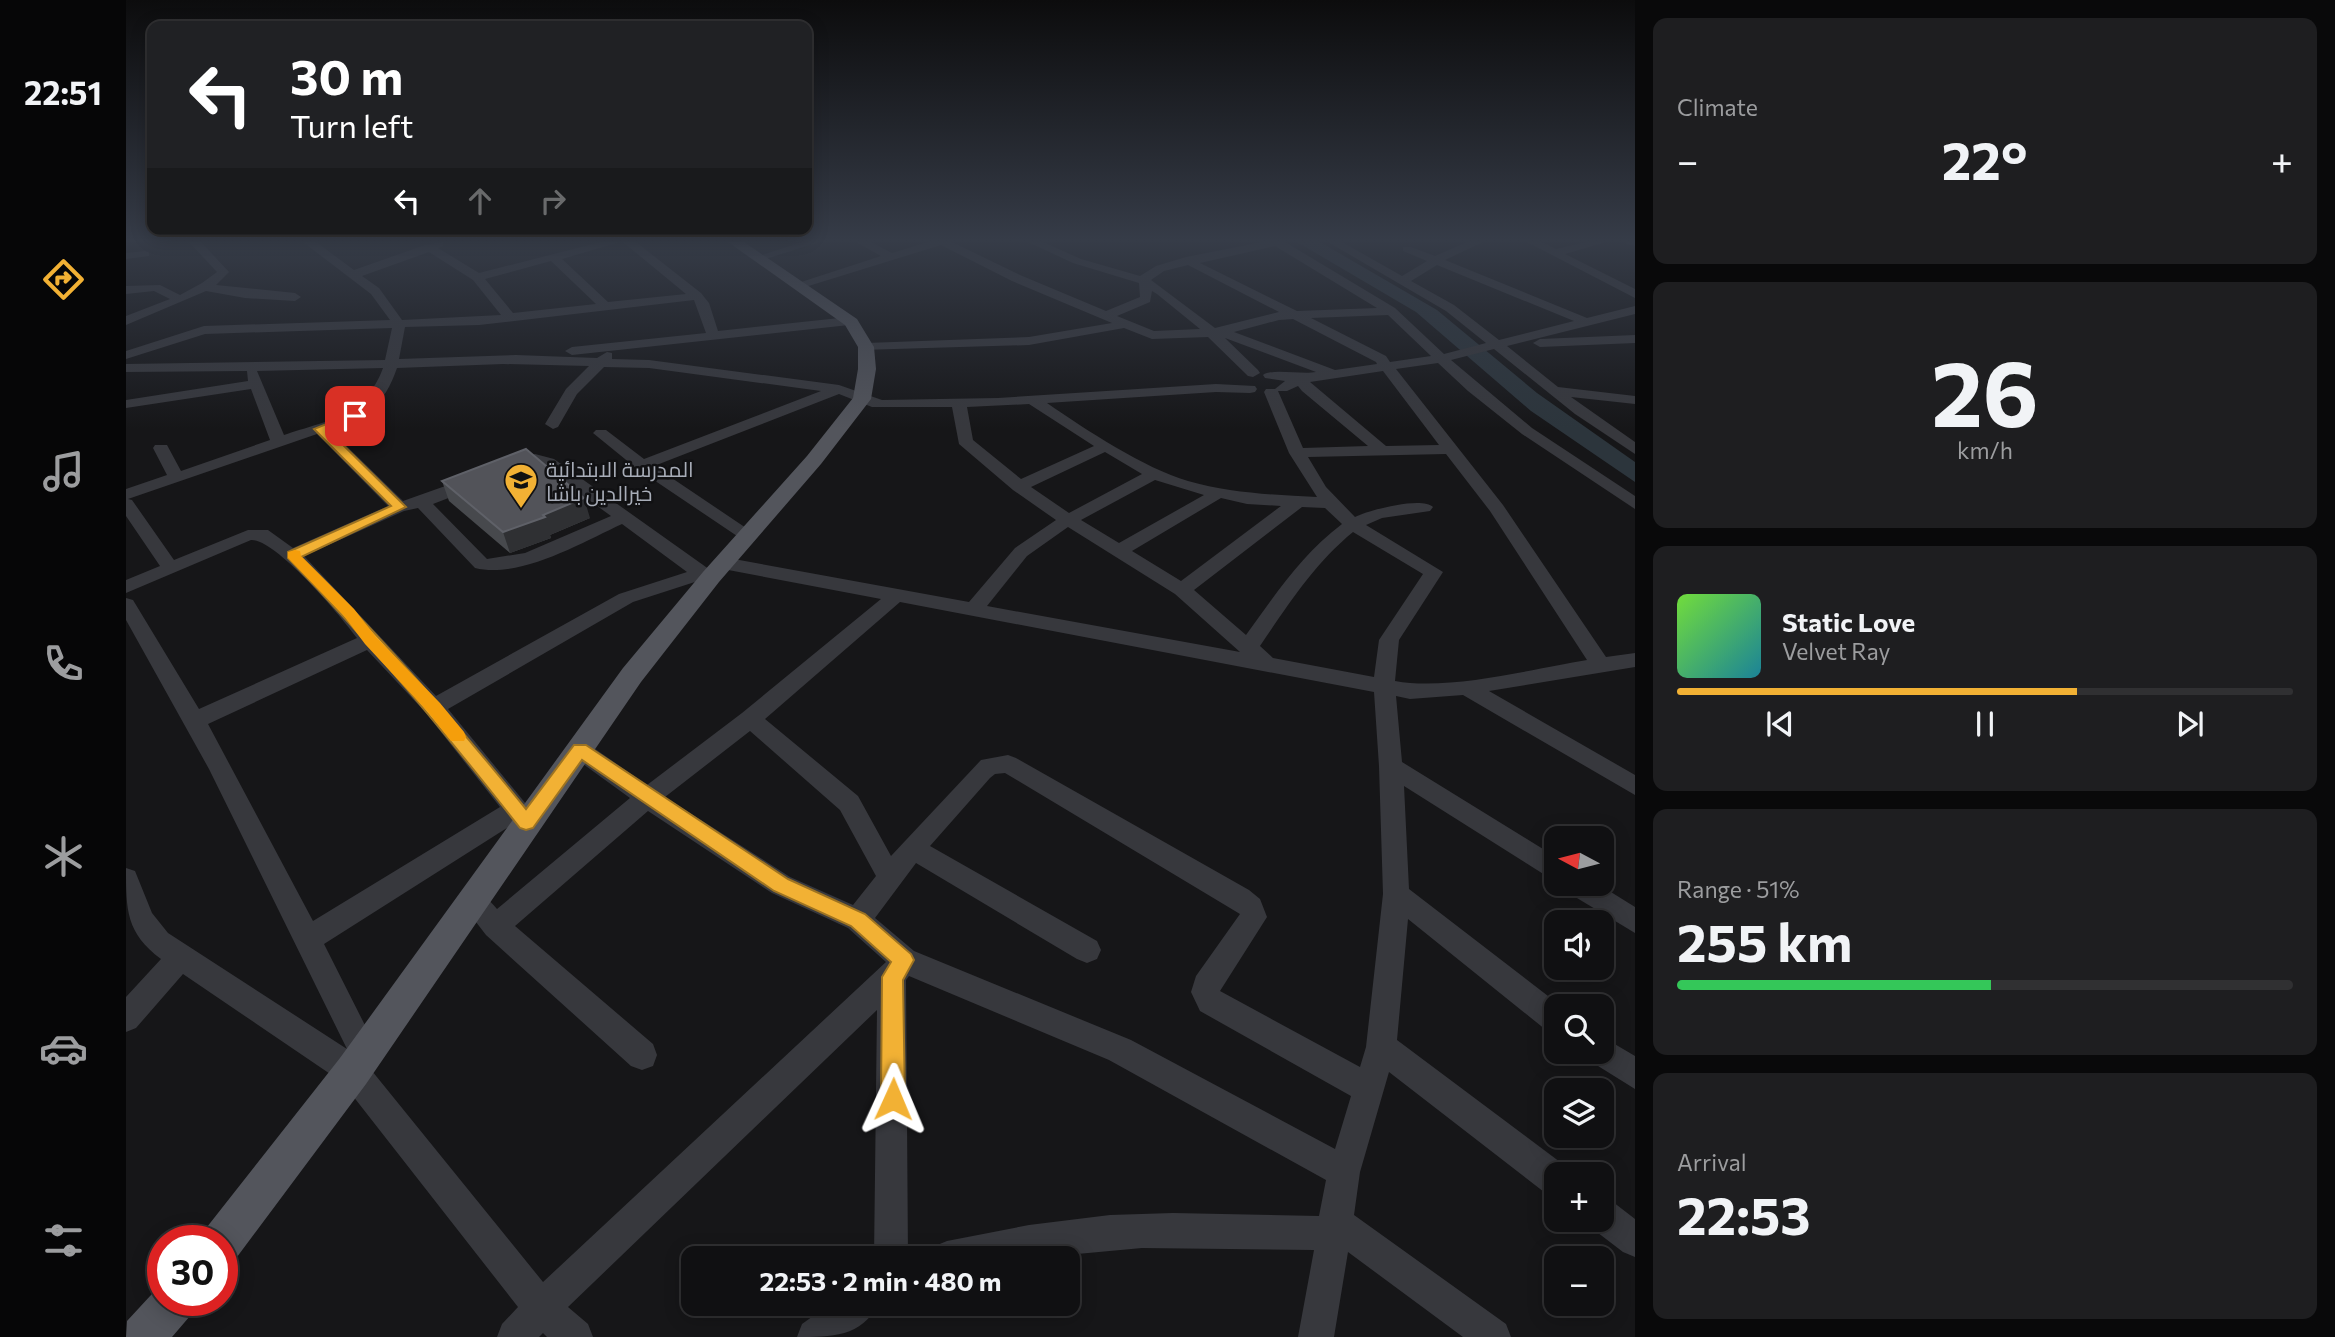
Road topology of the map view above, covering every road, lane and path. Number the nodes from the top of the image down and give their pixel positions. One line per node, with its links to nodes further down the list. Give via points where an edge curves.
1 (164, 304): 21 (street)
2 (386, 304): 24 (street)
3 (499, 304): 20 (street)
4 (602, 304): 15 (street)
5 (632, 304): 15 (street)
6 (703, 304): 27 (street)
7 (825, 304): 22 (main road)
8 (1079, 304): 19 (street)
9 (1133, 304): 19 (street)
10 (1179, 304): 26 (street)
11 (1277, 304): 18 (street)
12 (1381, 304): 17 (street)
13 (1444, 304): 29 (street)
14 (1544, 304): 23 (street)
15 (604, 308): 20 (street)
16 (1635, 310): 23 (street)
17 (1391, 311): 18 (street); 33 (street)
18 (1297, 314): 26 (street); 39 (street, via 1369,351)
19 (1106, 316): 25 (street)
20 (510, 318): 24 (street)
21 (126, 321)
22 (849, 321): 27 (street); 31 (main road)
23 (1586, 322): 29 (street)
24 (400, 324): 32 (street, via 204,330); 36 (street)
25 (1125, 324): 26 (street, via 1152,335); 31 (street, via 1027,340)
26 (1216, 332): 40 (street); 42 (street)
27 (713, 335): 30 (street)
28 (1635, 339): 29 (street)
29 (1495, 345): 33 (street); 45 (street)
30 (614, 346): 34 (street); 35 (street)
31 (866, 347): 46 (main road, via 867,369)
32 (126, 355)
33 (1443, 358): 39 (street); 73 (street, via 1527,431)
34 (505, 360): 35 (street); 36 (street)
35 (603, 363): 46 (street, via 649,364); 51 (street, via 571,391)
36 (393, 364): 37 (street); 52 (street, via 369,406)
37 (249, 366): 38 (street); 43 (street)
38 (126, 368)
39 (1387, 368): 40 (street); 59 (street)
40 (1336, 374): 41 (street)
41 (1301, 379): 44 (street); 61 (street)
42 (1248, 381): 44 (street); 47 (street, via 1216,388)
43 (257, 384): 50 (street); 56 (street)
44 (1274, 385): 62 (street)
45 (1558, 391): 48 (street); 53 (street)
46 (851, 394): 49 (street, via 882,404); 63 (street); 79 (main road, via 814,460)
47 (1032, 400): 49 (street); 57 (street)
48 (1635, 400)
49 (958, 403): 66 (street, via 964,441)
50 (126, 404)
51 (553, 425)
52 (320, 429): 56 (street); 74 (street)
53 (1609, 431): 55 (street); 60 (street)
54 (601, 433): 63 (street)
55 (1635, 434)
56 (279, 443): 65 (street)
57 (1106, 446): 64 (street); 66 (street)
58 (160, 448): 65 (street)
59 (1449, 449): 61 (street); 92 (street)
60 (1635, 449)
61 (1383, 451): 62 (street)
62 (1297, 453): 72 (street)
63 (642, 465): 79 (street)
64 (1154, 474): 67 (street); 77 (street)
65 (176, 478): 68 (street)
66 (1019, 486): 77 (street)
67 (1217, 494): 70 (street); 80 (street)
68 (126, 495)
69 (422, 502): 74 (street); 76 (street, via 530,460 544,460); 76 (street, via 482,564 490,566 512,564)
70 (1297, 502): 72 (street); 85 (street)
71 (126, 503): 82 (street)
72 (1330, 503): 78 (street)
73 (1635, 505)
74 (399, 507): 81 (street)
75 (1424, 507): 78 (street, via 1368,517)
76 (624, 517): 83 (street)
77 (1067, 519): 80 (street); 88 (street, via 1021,552)
78 (1355, 524): 90 (street, via 1300,575); 93 (street, via 1434,572 1389,639)
79 (746, 534): 83 (main road)
80 (1118, 552): 85 (street)
81 (292, 555): 82 (street, via 257,534); 89 (street)
82 (171, 568): 84 (street)
83 (712, 571): 86 (street); 95 (street, via 626,598); 98 (main road)
84 (126, 587)
85 (1182, 590): 90 (street)
86 (897, 595): 88 (street); 96 (street)
87 (126, 604): 97 (street)
88 (973, 610): 91 (street)
89 (370, 640): 95 (street); 97 (street)
90 (1248, 648): 91 (street)
91 (1271, 663): 93 (street)
92 (1622, 666): 94 (street)
93 (1384, 687): 94 (street, via 1410,691); 99 (street)
94 (1466, 687): 100 (street)
95 (434, 707): 102 (street)
96 (750, 719): 101 (street); 105 (street, via 849,803)
97 (196, 720): 113 (street)
98 (580, 750): 101 (street); 102 (main road)
99 (1391, 766): 104 (street); 107 (street)
100 (1635, 786)
101 (647, 798): 110 (street, via 781,885); 112 (street)
102 (521, 816): 109 (main road); 113 (street)
103 (912, 848): 105 (street); 114 (street); 124 (street, via 989,766 1008,764 1251,907 1251,923 1206,985 1210,1001)
104 (1544, 863)
105 (889, 876): 110 (street)
106 (126, 879): 115 (street, via 141,920 158,942)
107 (1396, 894): 117 (street); 119 (street)
108 (1595, 896): 111 (street)
109 (472, 900): 112 (street); 122 (main road)
110 (858, 920): 116 (street)
111 (1635, 921)
112 (496, 926): 120 (street)
113 (308, 939): 122 (street)
114 (1087, 950)
115 (181, 957): 118 (street); 122 (street)
116 (898, 969): 126 (street, via 1120,1050); 131 (street); 133 (street)
117 (1544, 1011)
118 (126, 1018)
119 (1381, 1046): 124 (street); 125 (street)
120 (642, 1055)
121 (1614, 1060): 123 (street)
122 (359, 1062): 128 (main road); 133 (street)
123 (1635, 1074)
124 (1368, 1087): 126 (street)
125 (1544, 1171)
126 (1344, 1172): 129 (street)
127 (1614, 1224): 130 (street)
128 (235, 1225)
129 (1333, 1227): 132 (street, via 1081,1235); 140 (street); 141 (street)
130 (1635, 1240)
131 (891, 1246)
132 (999, 1246)
133 (541, 1308): 137 (street); 138 (street)
134 (161, 1316): 136 (main road)
135 (844, 1316): 139 (street)
136 (143, 1337)
137 (515, 1337)
138 (575, 1337)
139 (815, 1337)
140 (1315, 1337)
141 (1493, 1337)

